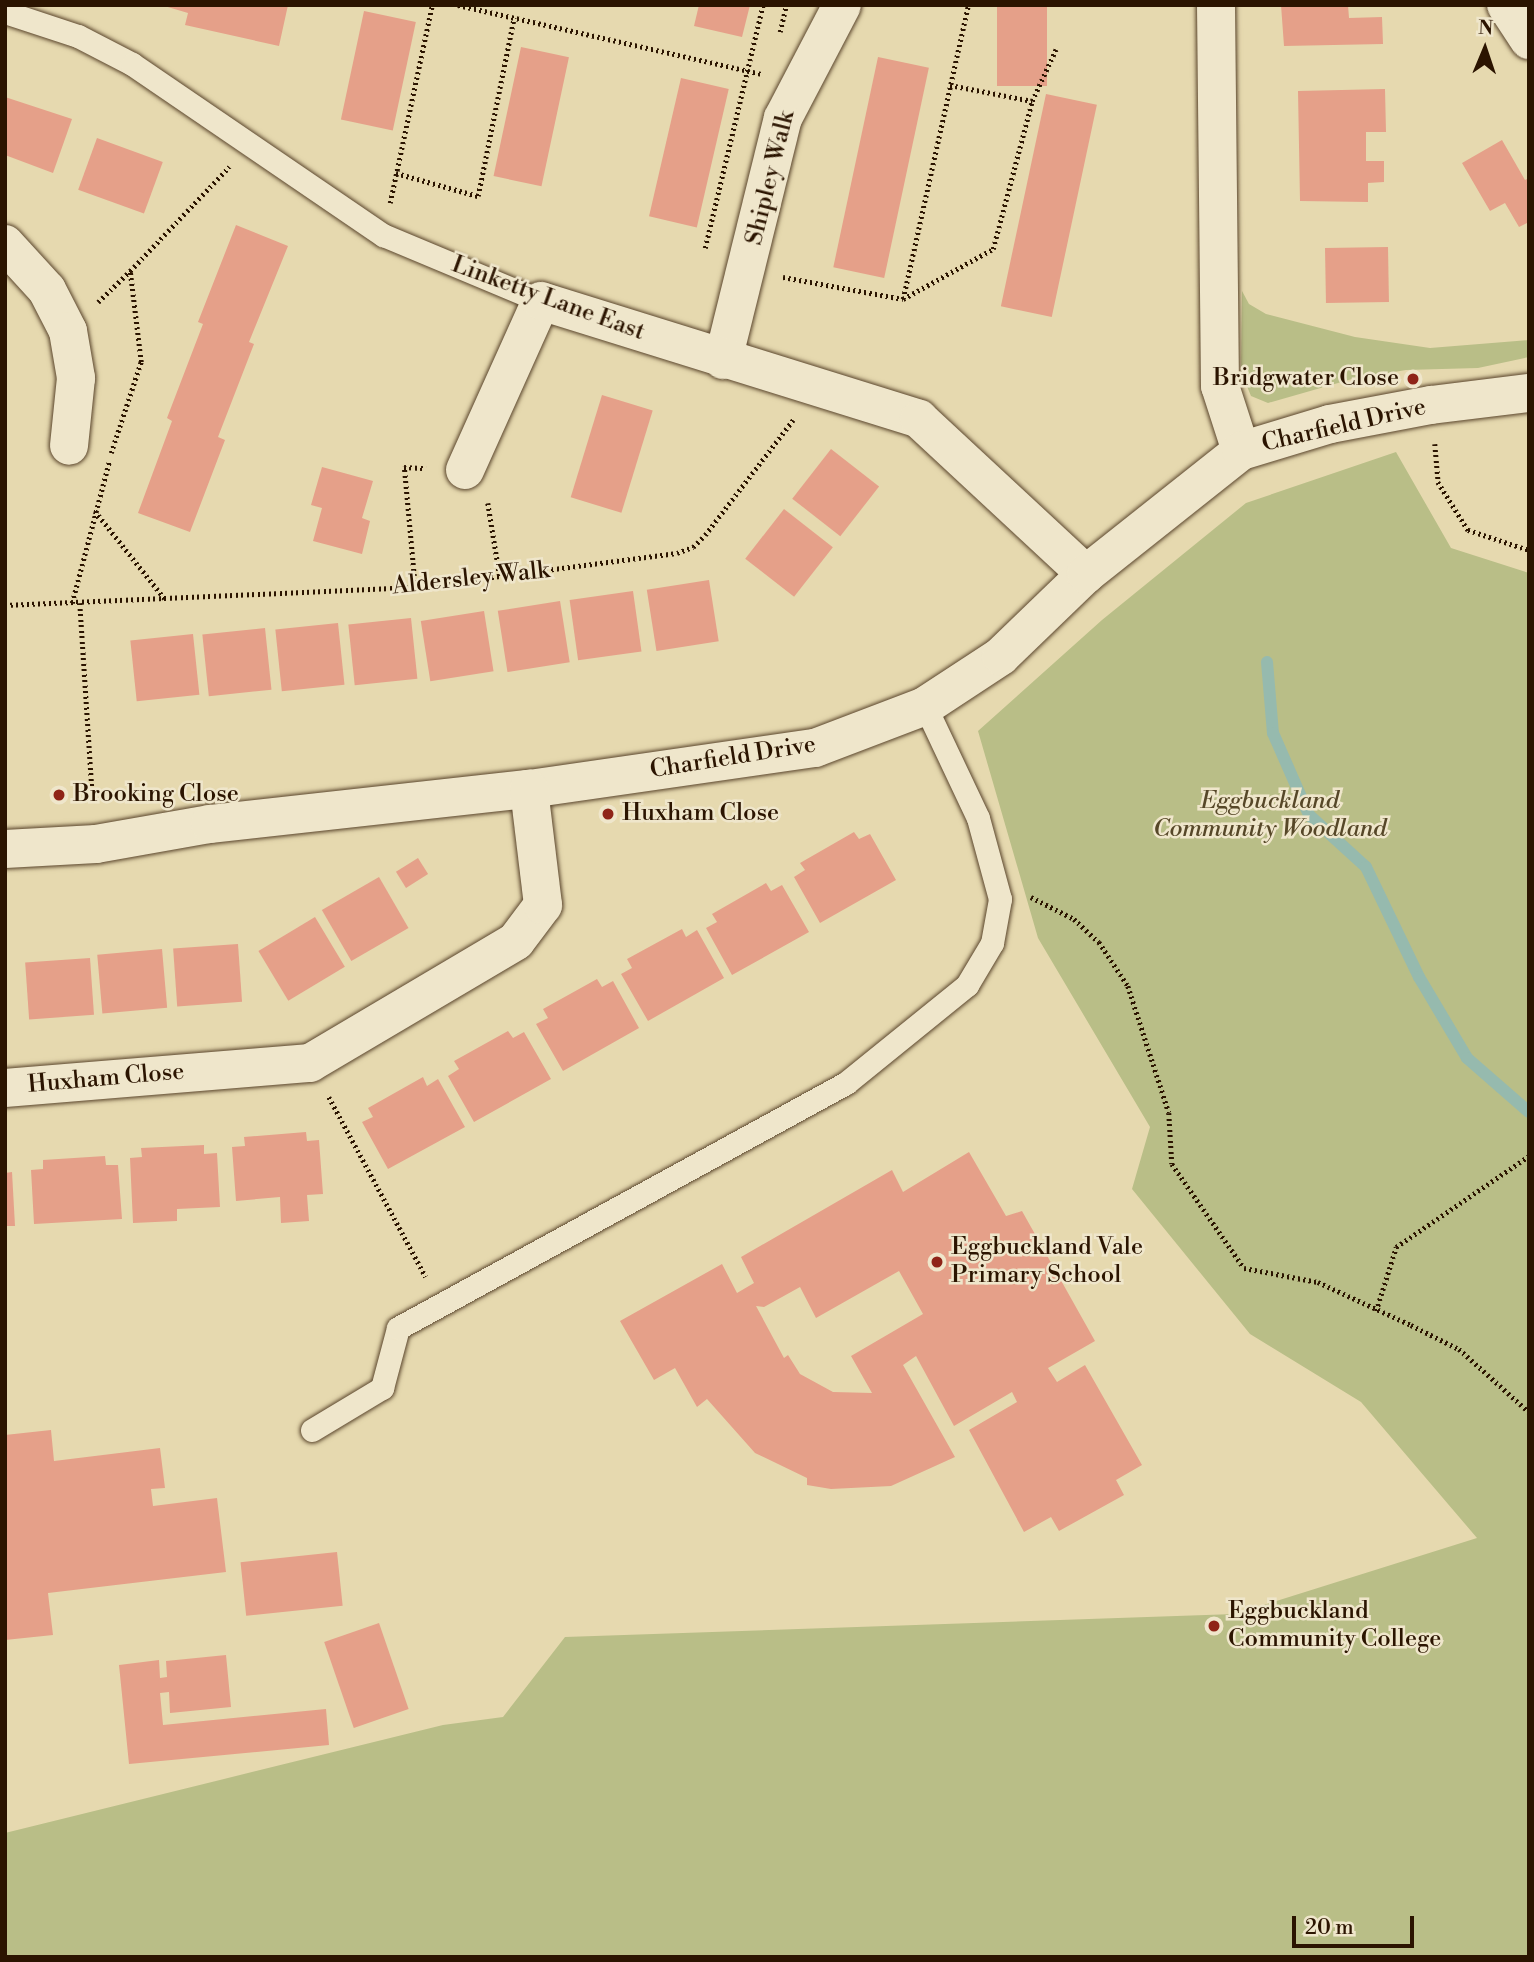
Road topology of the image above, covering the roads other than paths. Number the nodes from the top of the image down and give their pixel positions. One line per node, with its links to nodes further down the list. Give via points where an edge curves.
1 (842, 5): 8 (street, Shipley Walk, via 783,118)
2 (1216, 5): 11 (street, via 1220,386)
3 (1508, 6): 5 (street)
4 (5, 12): 7 (lane, Linketty Lane East, via 78,36 132,64 383,235)
5 (1529, 40)
6 (5, 244): 10 (street, via 47,290 68,331 76,379)
7 (541, 301): 8 (street, Linketty Lane East); 12 (street)
8 (723, 360): 13 (street, Linketty Lane East, via 919,419)
9 (1529, 393): 11 (street, Charfield Drive, via 1330,424)
10 (69, 446)
11 (1241, 451): 13 (street, Charfield Drive)
12 (465, 470)
13 (1086, 574): 14 (street, Charfield Drive, via 1001,656)
14 (925, 706): 15 (street, Charfield Drive, via 815,748); 18 (lane, via 978,818 1000,899 992,943 967,985 846,1083 398,1328 382,1388)
15 (529, 789): 16 (street, Charfield Drive, via 210,824 96,844); 17 (street, Huxham Close, via 543,905 516,941 313,1061)
16 (5, 849)
17 (5, 1088)
18 (312, 1430)

